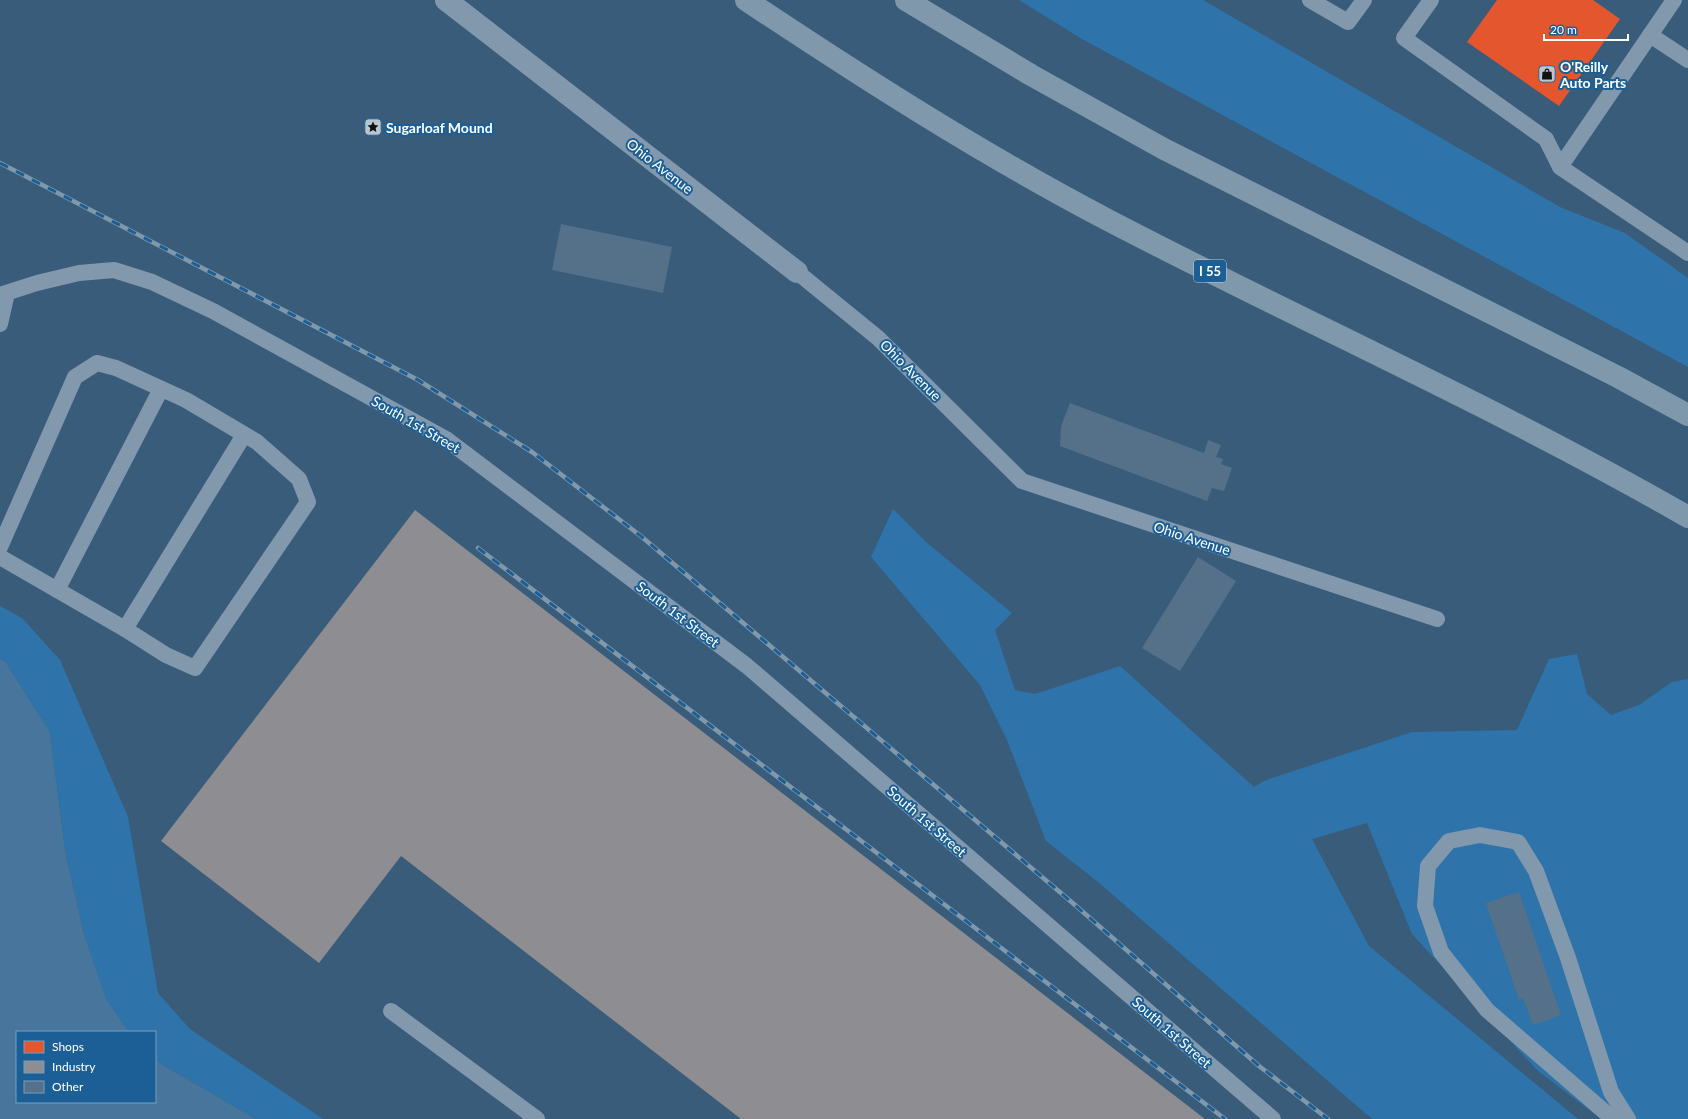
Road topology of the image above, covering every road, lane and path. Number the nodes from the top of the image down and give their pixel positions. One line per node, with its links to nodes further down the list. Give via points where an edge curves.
1 (446, 0): 12 (street, Ohio Avenue)
2 (746, 0): 18 (highway, I 55, via 970,143 1105,218 1516,424)
3 (906, 0): 16 (highway, via 1031,75 1164,149 1618,377)
4 (1310, 0): 5 (lane, via 1348,22)
5 (1364, 0)
6 (1431, 0): 10 (lane, via 1404,38 1546,139)
7 (1674, 0): 8 (lane)
8 (1650, 35): 9 (lane); 10 (lane)
9 (1688, 60)
10 (1560, 167): 11 (lane)
11 (1688, 253)
12 (797, 272): 22 (lane, Ohio Avenue, via 878,338 1022,481)
13 (3, 294): 14 (lane); 26 (lane, South 1st Street, via 79,273 114,270 152,282 213,311 446,439 747,666)
14 (0, 324)
15 (161, 389): 17 (lane, via 186,400); 19 (lane, via 116,368 98,363 75,377); 21 (lane)
16 (1688, 415)
17 (244, 435): 23 (lane); 23 (lane, via 257,442 299,479 308,502 195,668 166,655)
18 (1688, 517)
19 (0, 547)
20 (0, 557): 21 (lane)
21 (57, 590): 23 (lane)
22 (1437, 619)
23 (125, 629)
24 (391, 1011): 25 (lane)
25 (537, 1119)
26 (1273, 1119)
27 (1613, 1119): 28 (lane, via 1487,1010 1441,952 1425,906 1428,866 1449,841 1480,834 1518,842 1536,871 1568,958 1611,1092)
28 (1628, 1119)

